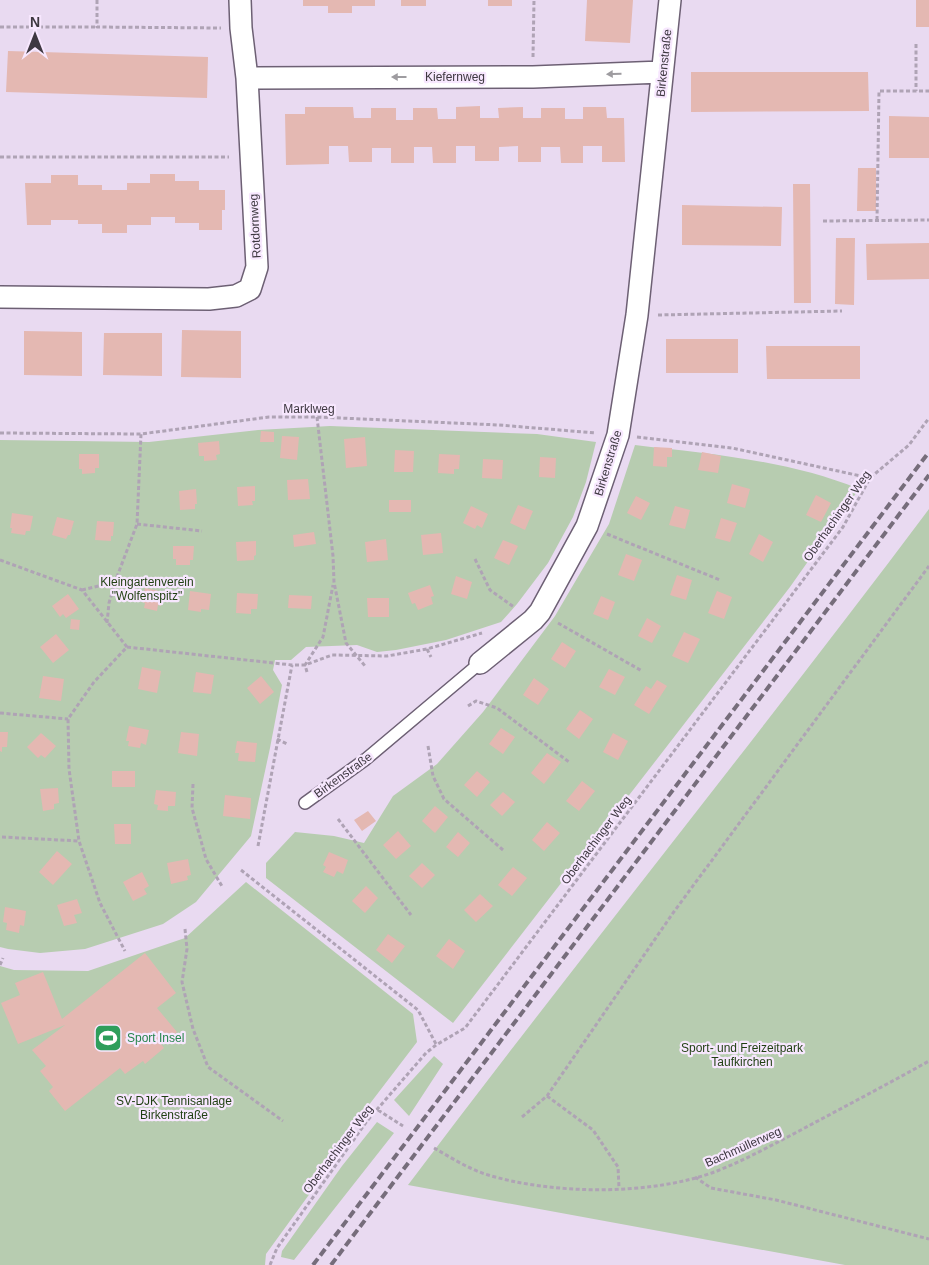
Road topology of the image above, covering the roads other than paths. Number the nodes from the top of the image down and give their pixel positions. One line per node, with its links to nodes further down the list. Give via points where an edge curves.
1 (240, 0): 4 (street, Rotdornweg)
2 (670, 0): 3 (street, Birkenstraße)
3 (662, 72): 4 (street, Kiefernweg, one-way to 4, via 533,77); 6 (street, Birkenstraße, via 637,315 618,435 587,526 537,616)
4 (247, 78): 5 (street, Rotdornweg, via 257,267 250,289 236,296 209,299)
5 (0, 297)
6 (480, 664): 7 (lane, Birkenstraße, via 366,759)
7 (305, 803)

